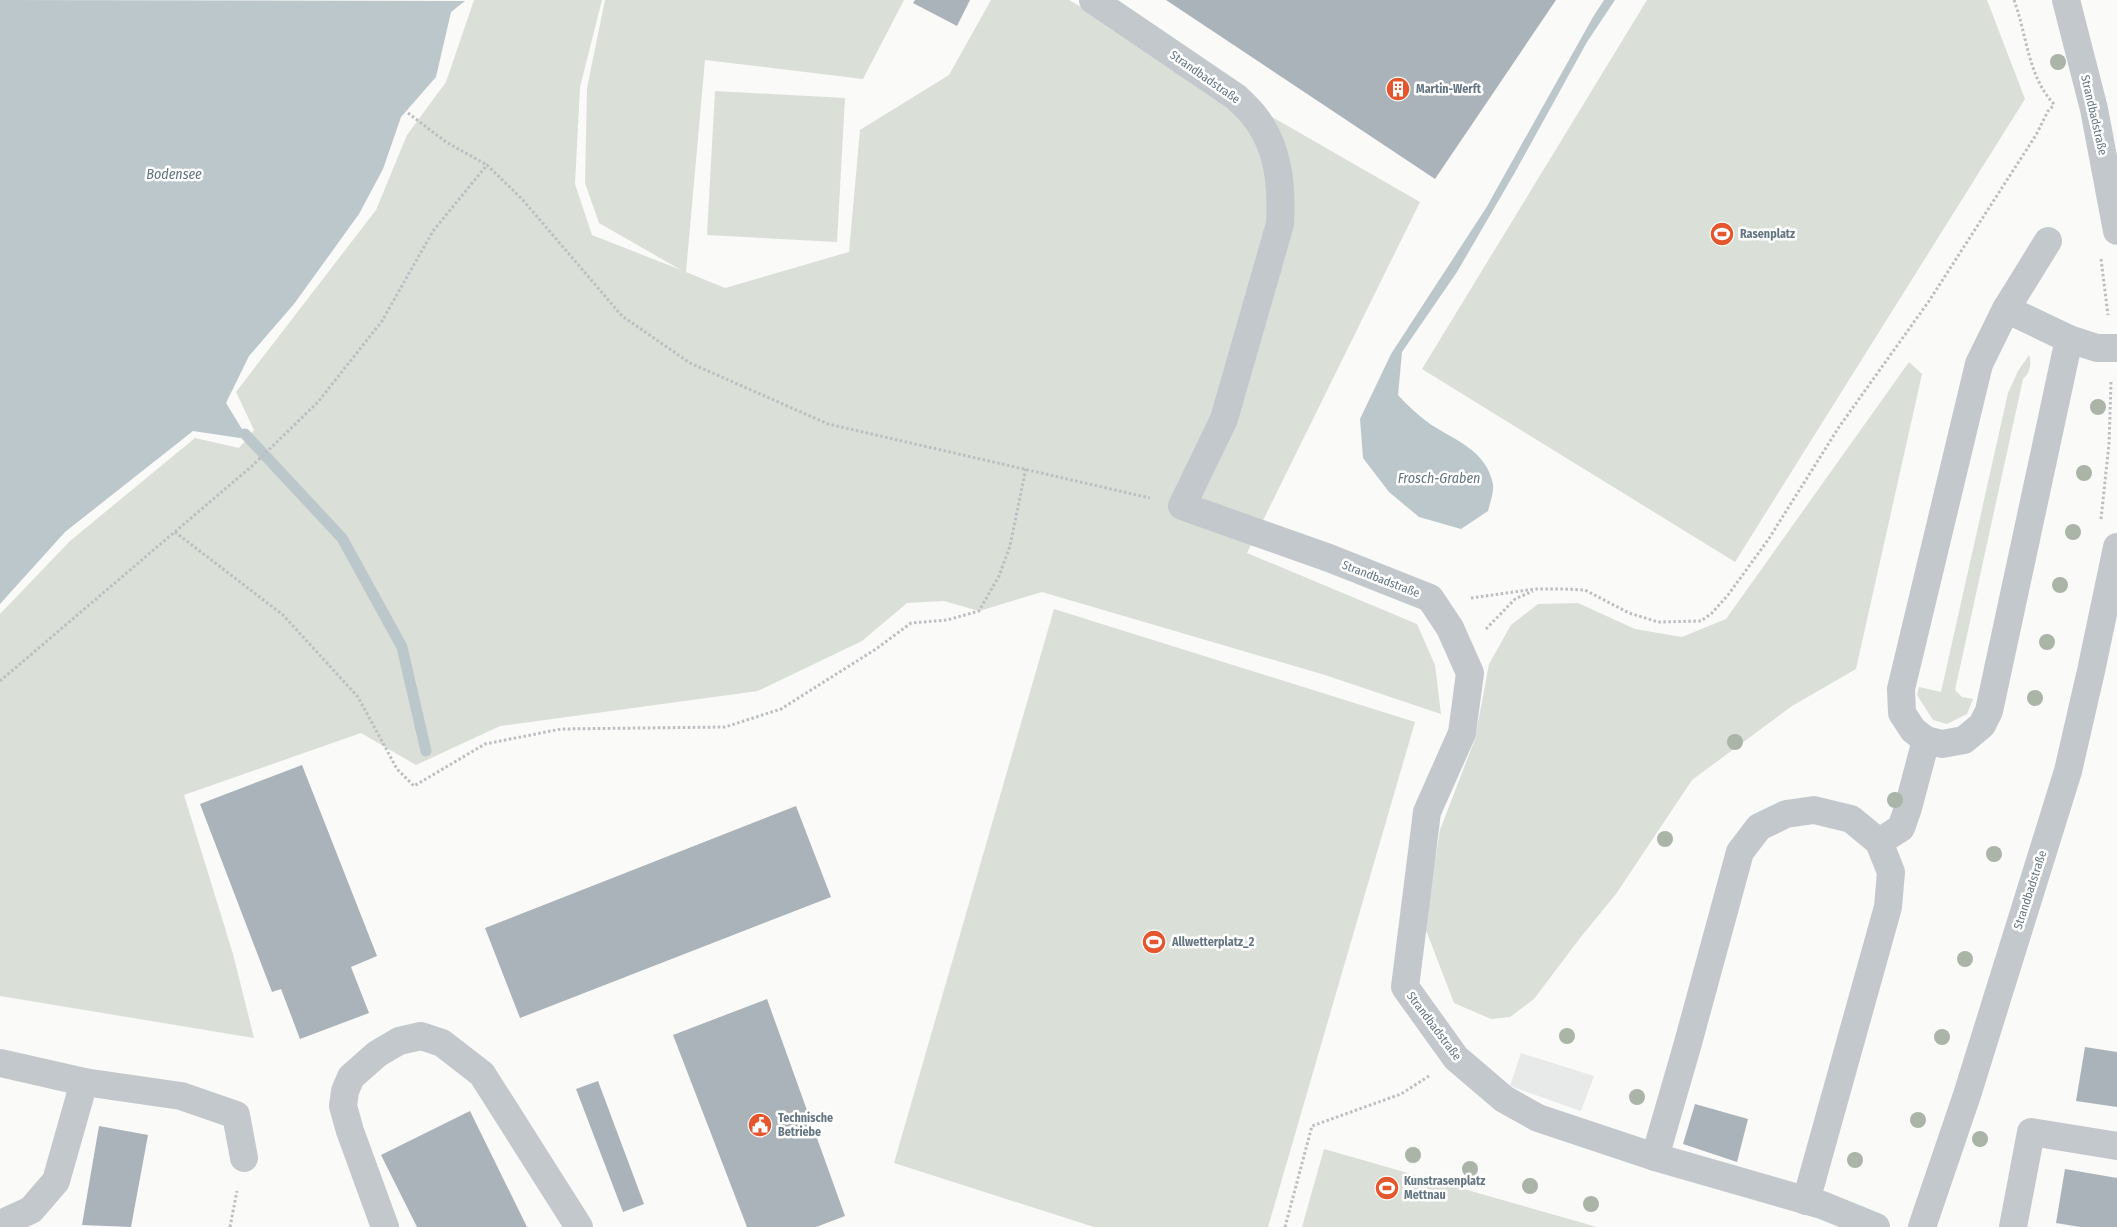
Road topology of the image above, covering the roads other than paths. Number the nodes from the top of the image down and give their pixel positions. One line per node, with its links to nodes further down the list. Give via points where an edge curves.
1 (1093, 0): 14 (street, Strandbadstraße, via 1236,97 1256,117 1272,145 1278,171 1280,224 1251,326 1224,419 1182,506 1430,598 1450,628 1470,673 1462,733 1427,812 1405,987 1456,1058 1504,1099 1538,1118)
2 (2066, 0): 3 (street, Strandbadstraße, via 2094,109)
3 (2117, 231)
4 (2048, 241): 5 (street)
5 (2006, 309): 6 (street); 9 (street, via 1979,364 1902,689 1902,713 1913,730)
6 (2069, 339): 7 (street, via 2097,348); 9 (street, via 1989,710 1982,725 1964,740 1942,744)
7 (2114, 348)
8 (2117, 548): 21 (street, Strandbadstraße, via 2068,771 1967,1095)
9 (1926, 740): 10 (street, via 1901,828)
10 (1879, 842): 14 (street, via 1851,819 1814,810 1786,814 1759,827 1740,852); 16 (street, via 1891,872 1888,907)
11 (0, 1063): 12 (street)
12 (84, 1082): 15 (street, via 180,1096 236,1115); 17 (street, via 56,1181 31,1210)
13 (2117, 1146): 22 (street, via 2031,1132)
14 (1655, 1157): 16 (street, Strandbadstraße)
15 (244, 1158)
16 (1806, 1201): 20 (street, Strandbadstraße)
17 (0, 1224)
18 (385, 1227): 19 (street, via 350,1130 343,1106 345,1091 351,1077 377,1054 399,1041 421,1036 442,1042 482,1074)
19 (579, 1227)
20 (1876, 1227)
21 (1922, 1227)
22 (2013, 1227)

